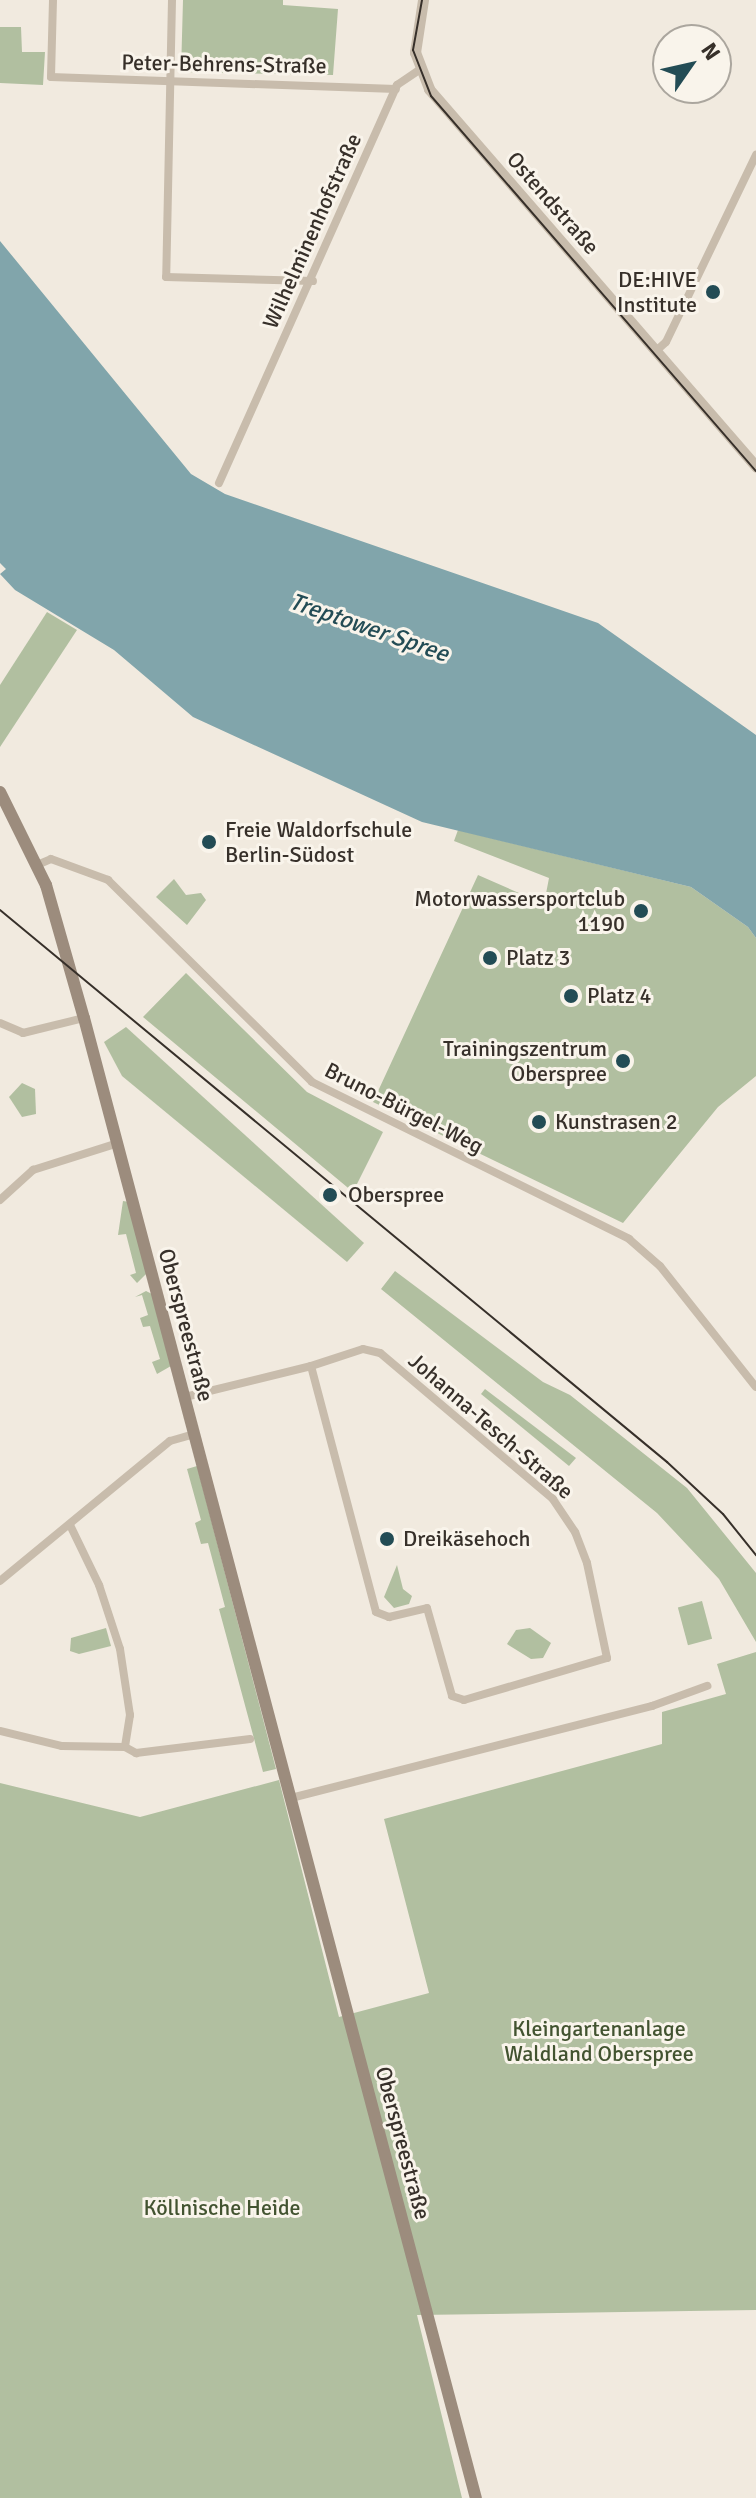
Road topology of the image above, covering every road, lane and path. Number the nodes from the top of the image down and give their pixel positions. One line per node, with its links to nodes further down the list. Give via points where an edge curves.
1 (53, 0): 5 (street, Peter-Behrens-Straße, via 51,77)
2 (172, 0): 5 (street)
3 (423, 0): 4 (street, via 415,35)
4 (419, 70): 6 (street, Wilhelminenhofstraße); 9 (street, Ostendstraße, via 441,104)
5 (170, 80): 6 (street, Peter-Behrens-Straße); 8 (street, via 166,277)
6 (396, 89): 8 (street, Wilhelminenhofstraße)
7 (756, 155): 9 (street, via 666,342)
8 (313, 281): 11 (street, Wilhelminenhofstraße)
9 (656, 351): 10 (street, Ostendstraße)
10 (756, 467)
11 (219, 483)
12 (0, 792): 13 (main road, Oberspreestraße)
13 (3, 804): 14 (main road, Oberspreestraße)
14 (37, 865): 15 (main road, Oberspreestraße); 20 (street, Bruno-Bürgel-Weg, via 51,859 108,880 312,1082 629,1239 660,1266)
15 (84, 1018): 16 (street, via 23,1033); 17 (main road, Oberspreestraße)
16 (1, 1025)
17 (118, 1143): 18 (street, via 33,1170); 21 (main road, Oberspreestraße)
18 (0, 1200)
19 (311, 1366): 19 (street, Johanna-Tesch-Straße, via 363,1349 380,1353 553,1499 587,1563 607,1658 464,1700 452,1696 427,1608 389,1617 376,1612); 21 (street, Johanna-Tesch-Straße)
20 (756, 1387)
21 (185, 1397): 22 (main road, Oberspreestraße)
22 (194, 1434): 23 (street, via 170,1441); 29 (main road, Oberspreestraße)
23 (70, 1525): 24 (street); 28 (street, via 99,1585 120,1649 131,1729)
24 (0, 1581)
25 (707, 1686): 29 (street, via 652,1706)
26 (0, 1731): 28 (street, via 62,1746)
27 (250, 1739): 28 (street, via 168,1753 136,1753)
28 (125, 1747)
29 (291, 1798): 30 (main road, Oberspreestraße)
30 (476, 2498)

